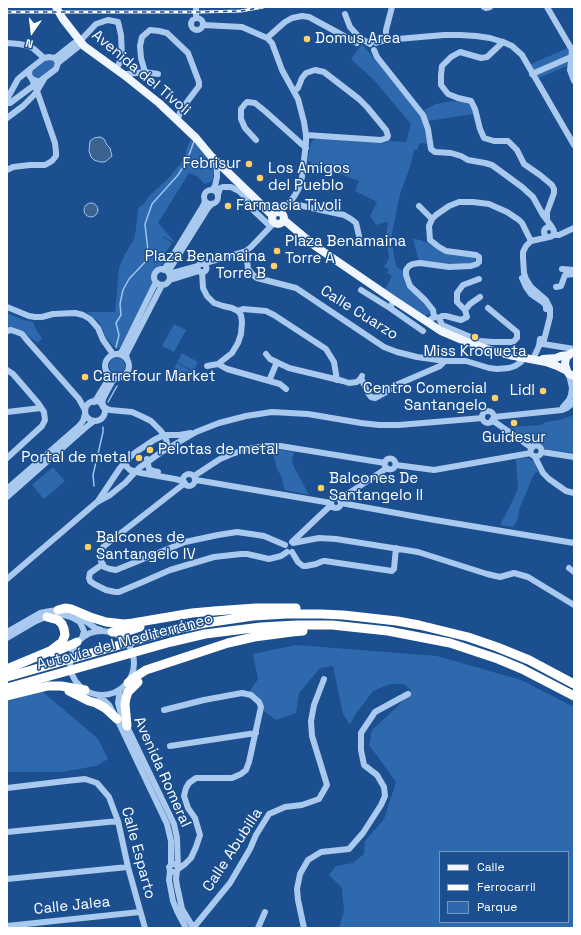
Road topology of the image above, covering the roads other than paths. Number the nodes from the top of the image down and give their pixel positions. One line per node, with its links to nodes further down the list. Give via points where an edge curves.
1 (56, 7): 14 (main road, Avenida del Tívoli)
2 (196, 7): 10 (street)
3 (386, 7): 9 (street)
4 (392, 7): 9 (street)
5 (484, 7): 6 (street)
6 (490, 7)
7 (547, 7): 19 (street, via 572,50)
8 (344, 14): 18 (street, via 350,27 359,37)
9 (390, 14): 13 (street)
10 (196, 18): 11 (street); 11 (street, via 191,23 192,27 197,30)
11 (203, 24): 12 (street, via 242,27)
12 (267, 38): 17 (street, via 285,22 302,16 309,17); 32 (street, via 272,43 282,70)
13 (386, 40): 15 (street, via 460,35); 18 (street)
14 (80, 41): 21 (street, via 74,43); 23 (main road, Avenida del Tívoli); 23 (street, via 96,24 108,20 118,22 122,56)
15 (503, 42): 26 (street, via 522,55); 49 (street, via 487,57 481,58 460,52 451,56 442,66 442,85 448,94 471,101 484,138 508,141 517,150 524,164 552,186 554,193)
16 (7, 43): 20 (street, via 29,46)
17 (357, 43)
18 (373, 44): 49 (street, via 370,48 423,115 431,149 492,165 533,197)
19 (571, 57): 26 (street); 30 (street, via 570,70)
20 (44, 58): 21 (street); 22 (street)
21 (56, 60): 28 (street, via 56,68)
22 (30, 69): 29 (street, via 29,75); 33 (street, via 18,79)
23 (116, 69): 27 (main road, Avenida del Tívoli)
24 (145, 72): 25 (street); 27 (street); 36 (street, via 140,46 142,37 150,30 167,33 188,53 199,86 181,110)
25 (158, 74)
26 (532, 74): 39 (street)
27 (124, 75): 36 (main road, Avenida del Tívoli)
28 (46, 76): 29 (street); 31 (street)
29 (35, 81): 31 (street); 34 (street)
30 (574, 81)
31 (37, 91): 35 (street); 42 (street, via 55,143 56,156 45,165 12,167)
32 (294, 91): 37 (street); 37 (street, via 306,73 315,70 324,72 359,99 386,130 388,136 381,140)
33 (7, 99)
34 (7, 103)
35 (7, 118)
36 (177, 121): 41 (main road, Avenida del Tívoli)
37 (306, 135): 40 (street)
38 (256, 140): 40 (street, via 241,119 241,109 247,102 255,103)
39 (574, 145)
40 (306, 148): 47 (street, via 299,188)
41 (211, 156): 43 (street, via 217,172); 50 (main road, Avenida del Tívoli)
42 (7, 170)
43 (212, 190): 44 (street); 45 (street, via 204,194)
44 (218, 195): 46 (street, via 218,201); 50 (street, via 220,188 231,187 244,196 251,208)
45 (205, 201): 46 (street); 62 (street)
46 (212, 204): 57 (street)
47 (289, 204): 50 (street); 54 (street, via 344,215 356,223)
48 (419, 206): 51 (street)
49 (543, 215): 53 (street)
50 (278, 218): 56 (street); 69 (main road, Avenida del Tívoli)
51 (432, 219): 55 (street, via 459,202 488,204 519,220); 75 (street, via 428,230 430,240 440,248 476,254 479,257 479,262 471,266 420,263 408,266 407,280 433,310)
52 (574, 228): 53 (street, via 567,231)
53 (549, 231): 55 (street)
54 (359, 236)
55 (530, 239): 78 (street, via 526,239 521,247 519,266 526,288 546,306); 81 (street, via 524,249 523,258 526,279 546,300 550,308 543,345)
56 (246, 251): 58 (street, via 218,259); 85 (street, Calle Cuarzo, via 248,269 258,278 296,288 384,347 417,357)
57 (174, 262): 60 (street, via 178,269); 62 (street)
58 (201, 268): 60 (street); 62 (street); 74 (street, via 203,288 210,300)
59 (562, 269): 61 (street)
60 (182, 270): 62 (street)
61 (574, 270)
62 (168, 274): 65 (street, via 167,284); 65 (street, via 160,270 156,273 154,278)
63 (574, 274): 66 (street, via 565,276 561,286)
64 (480, 279): 73 (street, via 463,286 457,294 457,302)
65 (159, 284): 79 (street, via 121,353); 83 (street, via 128,351)
66 (556, 287)
67 (361, 290): 71 (street)
68 (480, 297): 73 (street)
69 (394, 300): 71 (street); 75 (main road, Avenida del Tívoli)
70 (7, 307): 79 (street, via 35,317 62,313 83,315 94,323 103,340)
71 (390, 308): 77 (street)
72 (488, 308): 75 (street, via 517,332 517,338 513,342 480,341)
73 (465, 310): 75 (street, via 467,317 461,320 446,316)
74 (238, 311): 87 (street, via 242,322 238,343 232,353); 93 (street, via 266,311 326,349 334,362)
75 (433, 319): 82 (main road, Avenida del Tívoli, via 441,331 466,342)
76 (7, 331): 97 (street, via 22,334)
77 (423, 331)
78 (540, 346): 81 (street); 84 (street)
79 (116, 354): 83 (street); 90 (street, via 108,358 105,364)
80 (266, 354): 86 (street)
81 (569, 354): 84 (main road, Avenida del Tívoli, via 556,358); 91 (main road, via 565,364)
82 (522, 358): 84 (main road, Avenida del Tívoli); 85 (street, Calle Cuarzo, via 515,366 497,369 466,361)
83 (127, 359): 92 (street, via 128,372)
84 (533, 359): 91 (main road, Avenida del Tívoli, via 557,366)
85 (445, 361): 93 (street, via 440,366 396,385 375,398 368,393 362,377 357,382)
86 (277, 362): 93 (street, via 289,368); 94 (street)
87 (218, 364): 88 (street); 94 (street)
88 (208, 366)
89 (7, 370): 102 (street)
90 (108, 374): 92 (street); 98 (street, via 108,380)
91 (570, 374): 96 (street)
92 (116, 378): 100 (street, via 103,399)
93 (338, 380)
94 (269, 381): 95 (street)
95 (286, 389)
96 (573, 390): 104 (street, via 566,404)
97 (79, 399): 98 (street); 107 (street)
98 (92, 402): 100 (street); 107 (street, via 87,405)
99 (574, 402): 103 (street)
100 (103, 406): 105 (street); 108 (street)
101 (574, 407): 103 (street)
102 (41, 408): 106 (street); 118 (street, via 45,420 42,426)
103 (566, 408): 104 (street)
104 (554, 410): 110 (street)
105 (118, 411): 108 (street); 112 (street, via 138,414)
106 (7, 412)
107 (85, 412): 111 (street, via 90,420); 127 (street, via 79,426)
108 (103, 416): 111 (street)
109 (482, 418): 110 (street, via 488,423); 110 (street, via 487,411 492,412); 113 (street, via 379,425 308,414 272,412 219,422)
110 (493, 419): 117 (street)
111 (94, 421): 130 (street)
112 (156, 426): 114 (street); 115 (street)
113 (196, 432): 114 (street); 120 (street)
114 (164, 436): 115 (street); 120 (street, via 166,445)
115 (154, 440): 121 (street)
116 (542, 452): 117 (street, via 540,456); 117 (street, via 541,448 534,446); 119 (street)
117 (533, 453): 122 (street, via 434,470); 129 (street, via 548,479)
118 (7, 458)
119 (574, 458)
120 (147, 461): 124 (street); 126 (street, via 151,471)
121 (125, 462): 124 (street, via 128,469); 132 (street)
122 (396, 465): 123 (street, via 393,469); 123 (street, via 390,458)
123 (386, 466): 125 (street, via 280,446 266,446 247,449 220,459); 131 (street)
124 (135, 473): 126 (street); 132 (street, via 123,480 110,495)
125 (195, 478): 126 (street, via 189,474); 126 (street, via 191,486 187,486); 133 (street)
126 (184, 481): 138 (street, via 103,547)
127 (10, 483): 128 (street)
128 (7, 489)
129 (574, 494)
130 (7, 497)
131 (341, 501): 133 (street, via 338,508); 135 (street)
132 (97, 502): 139 (street)
133 (331, 504): 134 (street)
134 (290, 543): 136 (street, via 319,538); 137 (street, via 285,549); 137 (street, via 296,548); 138 (street, via 236,532 185,542 116,570)
135 (574, 543)
136 (396, 548): 137 (street, via 392,571 326,561 303,566); 140 (street, via 418,552 500,577 514,573 522,575)
137 (290, 552): 138 (street, via 269,559 247,554 214,557 170,570 119,592 106,590 90,581 90,573)
138 (102, 564)
139 (7, 579)
140 (574, 606)
141 (58, 610): 142 (highway, via 71,609 115,624 139,623); 144 (street, via 78,615); 145 (street, via 40,613)
142 (214, 611): 146 (highway); 148 (highway, via 256,608 343,610 401,617 433,624)
143 (47, 617): 149 (street); 150 (street, via 64,614 76,619 84,631); 152 (highway, via 62,624 65,635 62,642 50,651)
144 (101, 631): 146 (street); 150 (street, via 91,633)
145 (7, 632)
146 (112, 632): 156 (street, via 129,644 134,654 134,669)
147 (421, 637): 151 (highway, via 321,630 292,632 228,643); 159 (highway, Autovía del Mediterráneo, via 332,625 261,627 205,634 171,642); 165 (highway, Autovía del Mediterráneo, via 450,643 498,659)
148 (468, 637): 154 (highway, Autovía del Mediterráneo, via 419,625 343,615 253,616 172,630); 157 (highway, Autovía del Mediterráneo, via 530,660)
149 (7, 638)
150 (80, 640): 152 (highway); 160 (street, via 72,652 70,668 77,683)
151 (167, 663): 156 (highway, via 146,670); 168 (highway, via 140,680 128,692 125,704)
152 (17, 666): 153 (highway)
153 (7, 669)
154 (7, 677)
155 (324, 679): 182 (street, Calle Abubilla, via 311,721 312,736 327,785 320,799 285,807 269,814 230,884)
156 (128, 683): 161 (street)
157 (574, 684)
158 (48, 686): 160 (highway); 164 (highway); 167 (highway, via 75,693 96,703)
159 (7, 688)
160 (85, 690): 163 (street)
161 (120, 690): 163 (street); 168 (street, Avenida Romeral, via 119,708)
162 (408, 694): 184 (street, via 375,712 361,733 364,765 377,775 384,786 385,796 363,833 349,849 321,852 308,860 300,874 297,889)
163 (98, 695): 167 (street, Avenida Romeral, via 109,705)
164 (7, 696)
165 (574, 696)
166 (164, 710): 169 (street, via 242,693 251,694 261,707)
167 (117, 719): 175 (street, Avenida Romeral, via 167,824 171,845)
168 (127, 726): 176 (street, Avenida Romeral, via 174,824)
169 (256, 733): 170 (street); 176 (street, via 249,762 241,774 232,778 196,778 186,788 184,796 200,835 191,858)
170 (170, 746)
171 (7, 788): 172 (street, Calle Esparto, via 85,779 97,783 109,797)
172 (118, 821): 173 (street); 174 (street, Calle Esparto)
173 (7, 832)
174 (128, 867): 177 (street); 178 (street, Calle Esparto)
175 (170, 868): 176 (street, via 174,864); 182 (street, Avenida Romeral, via 169,880 173,901 177,911)
176 (178, 868): 182 (street, Avenida Romeral, via 177,886 182,909)
177 (7, 879)
178 (140, 912): 180 (street, Calle Jalea); 181 (street, Calle Esparto)
179 (265, 912): 183 (street)
180 (7, 926)
181 (145, 928)
182 (191, 928)
183 (258, 928)
184 (304, 928)

